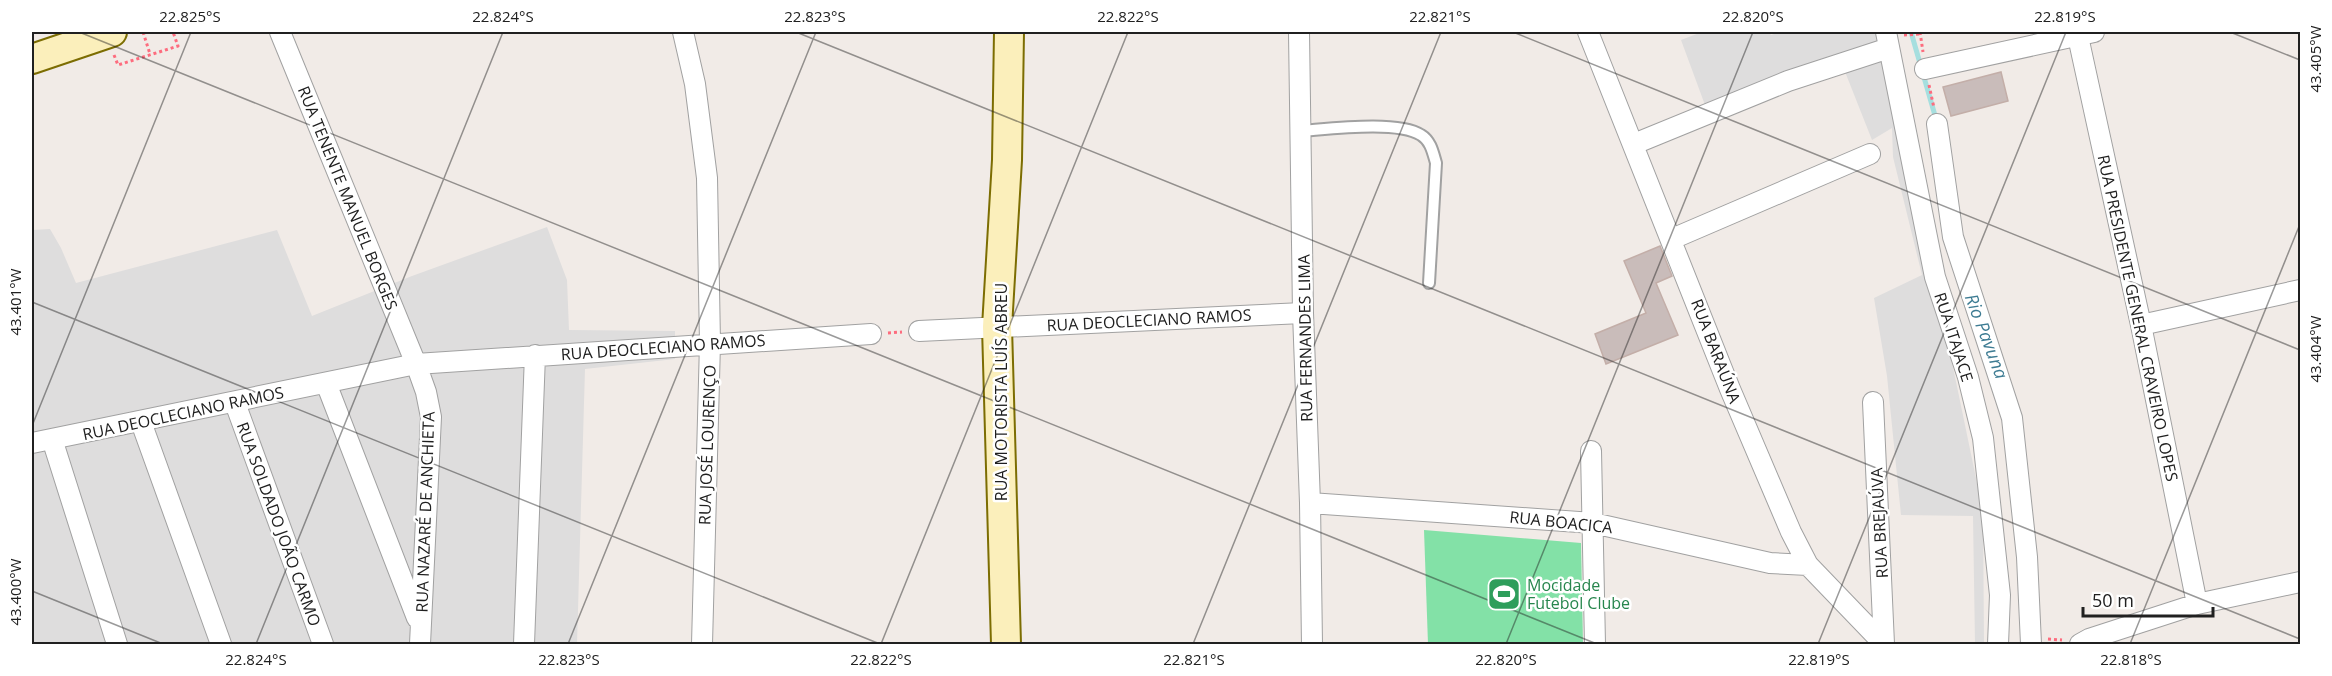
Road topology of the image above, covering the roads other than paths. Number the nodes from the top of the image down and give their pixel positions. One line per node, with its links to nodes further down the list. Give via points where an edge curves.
1 (112, 32): 9 (main road)
2 (280, 32): 25 (street, RUA TENENTE MANUEL BORGES)
3 (683, 32): 23 (street, RUA JOSÉ LOURENÇO, via 695,84 707,178)
4 (1009, 32): 20 (main road, RUA MOTORISTA LUÍS ABREU, via 1007,160)
5 (1299, 32): 12 (street, RUA FERNANDES LIMA)
6 (1588, 32): 13 (street, RUA BARAÚNA)
7 (2083, 33): 10 (street); 19 (street, RUA PRESIDENTE GENERAL CRAVEIRO LOPES)
8 (1887, 40): 13 (street); 50 (street, RUA ITAJACE, via 1935,277 1968,377 1983,438 2000,595)
9 (32, 59)
10 (1925, 69)
11 (1937, 124): 39 (street, RUA ITAJACE, via 1953,237 2012,418)
12 (1300, 131): 16 (lane, via 1391,127 1423,135 1436,163); 18 (street, RUA FERNANDES LIMA)
13 (1634, 144): 15 (street, RUA BARAÚNA)
14 (1870, 154): 15 (street)
15 (1672, 239): 35 (street, RUA BARAÚNA, via 1730,389)
16 (1429, 283)
17 (2301, 290): 19 (street)
18 (1303, 313): 20 (street, RUA DEOCLECIANO RAMOS); 33 (street, RUA FERNANDES LIMA)
19 (2141, 325): 37 (street, RUA PRESIDENTE GENERAL CRAVEIRO LOPES)
20 (997, 327): 21 (street, RUA DEOCLECIANO RAMOS); 47 (main road, RUA MOTORISTA LUÍS ABREU)
21 (919, 331)
22 (870, 334): 23 (street, RUA DEOCLECIANO RAMOS)
23 (710, 343): 24 (street, RUA DEOCLECIANO RAMOS); 46 (street, RUA JOSÉ LOURENÇO)
24 (535, 355): 25 (street, RUA DEOCLECIANO RAMOS); 45 (street)
25 (416, 364): 26 (street, RUA DEOCLECIANO RAMOS); 38 (street, RUA NAZARÉ DE ANCHIETA, via 431,417)
26 (326, 383): 28 (street, RUA DEOCLECIANO RAMOS); 38 (street)
27 (1873, 402): 40 (street, RUA BREJAÚVA)
28 (235, 403): 29 (street, RUA DEOCLECIANO RAMOS); 44 (street, RUA SOLDADO JOÃO CARMO)
29 (141, 422): 30 (street, RUA DEOCLECIANO RAMOS); 43 (street)
30 (52, 439): 31 (street, RUA DEOCLECIANO RAMOS); 42 (street)
31 (32, 443)
32 (1591, 451): 34 (street)
33 (1310, 503): 34 (street, RUA BOACICA); 48 (street, RUA FERNANDES LIMA)
34 (1593, 523): 35 (street, RUA BOACICA, via 1770,562); 49 (street)
35 (1808, 565): 40 (street, RUA BARAÚNA)
36 (2301, 582): 37 (street)
37 (2197, 604): 41 (street)
38 (420, 635)
39 (2031, 643)
40 (1884, 644)
41 (2080, 644)
42 (117, 645)
43 (221, 645)
44 (323, 645)
45 (524, 645)
46 (702, 645)
47 (1006, 645)
48 (1312, 645)
49 (1595, 645)
50 (1998, 645)

